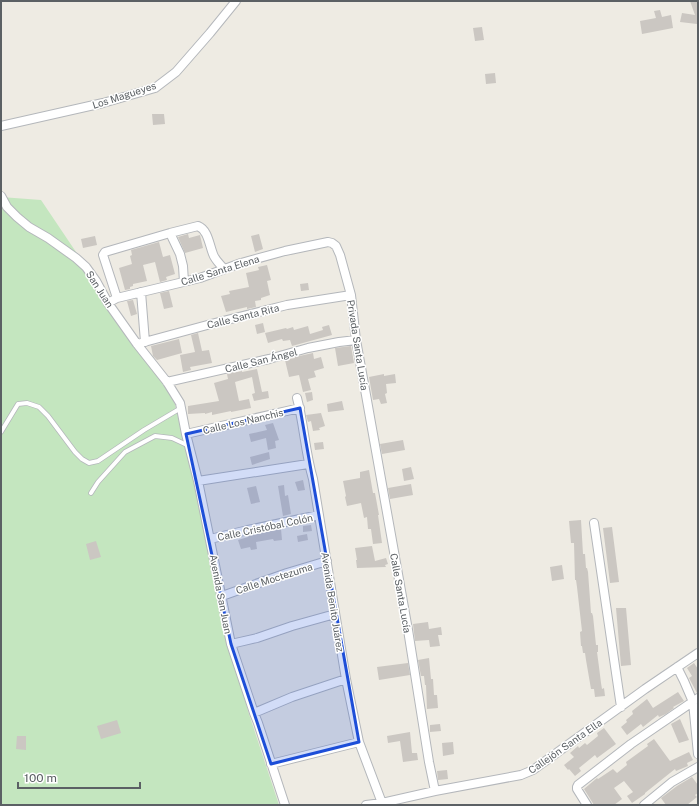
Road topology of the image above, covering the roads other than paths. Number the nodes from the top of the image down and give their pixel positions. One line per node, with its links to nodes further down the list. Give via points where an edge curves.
1 (236, 1): 2 (street, Los Magueyes, via 176,72 155,88 103,103)
2 (1, 126)
3 (1, 196): 11 (street, San Juan, via 17,218 81,262 96,281)
4 (170, 233): 6 (street, via 198,226 201,228 216,260); 7 (street, via 180,254); 10 (street, via 103,253)
5 (332, 243): 6 (street, Calle Santa Elena, via 285,251); 9 (street, Privada Santa Lucía, via 340,255)
6 (224, 270): 7 (street, Calle Santa Elena)
7 (184, 282): 8 (street, Calle Santa Elena)
8 (141, 292): 10 (street, Calle Santa Elena); 13 (street)
9 (351, 295): 12 (street, Privada Santa Lucía); 13 (street, Calle Santa Rita, via 287,305)
10 (117, 298): 11 (street, Calle Santa Elena)
11 (108, 303): 13 (street, San Juan)
12 (356, 340): 14 (street, Calle San Ángel, via 308,348); 15 (street, Privada Santa Lucía)
13 (141, 343): 14 (street, San Juan)
14 (167, 382): 17 (street, Avenida San Juan)
15 (366, 395): 42 (street, Calle Santa Lucía)
16 (297, 398): 18 (street, Avenida Benito Juárez)
17 (181, 408): 19 (lane, via 98,461 89,463 82,460 39,407 27,403 18,404); 20 (street, Avenida San Juan)
18 (300, 408): 20 (street, Calle Los Nanchis); 22 (street, Avenida Benito Juárez)
19 (1, 432)
20 (186, 434): 21 (street, Avenida San Juan)
21 (189, 446): 23 (street, Avenida San Juan); 24 (lane, via 172,438 154,436 125,452)
22 (308, 464): 23 (street); 25 (street, Avenida Benito Juárez)
23 (198, 481): 27 (street, Avenida San Juan)
24 (91, 493)
25 (319, 515): 27 (street, Calle Cristóbal Colón); 28 (street, Avenida Benito Juárez)
26 (594, 523): 36 (street)
27 (210, 539): 29 (street, Avenida San Juan)
28 (327, 561): 29 (street, Calle Moctezuma); 30 (street, Avenida Benito Juárez)
29 (222, 596): 31 (street, Avenida San Juan)
30 (335, 614): 31 (street); 34 (street, Avenida Benito Juárez)
31 (231, 644): 37 (street, Avenida San Juan)
32 (698, 653): 33 (street, Callejón Santa Ella)
33 (677, 667): 35 (street); 36 (street, Callejón Santa Ella)
34 (346, 679): 37 (street); 38 (street, Avenida Benito Juárez)
35 (695, 700): 39 (street); 46 (street, via 631,744 578,785 577,789)
36 (620, 707): 42 (street, Callejón Santa Ella, via 533,770 521,775)
37 (254, 713): 40 (street, Avenida San Juan)
38 (360, 742): 40 (street); 43 (street, Avenida Benito Juárez)
39 (698, 754)
40 (271, 764): 44 (street, Avenida San Juan)
41 (698, 767): 47 (street, via 672,782)
42 (435, 791): 43 (street, Callejón Santa Ella)
43 (382, 803): 45 (street, Callejón Santa Ella)
44 (285, 805)
45 (366, 805)
46 (587, 805)
47 (644, 805)

